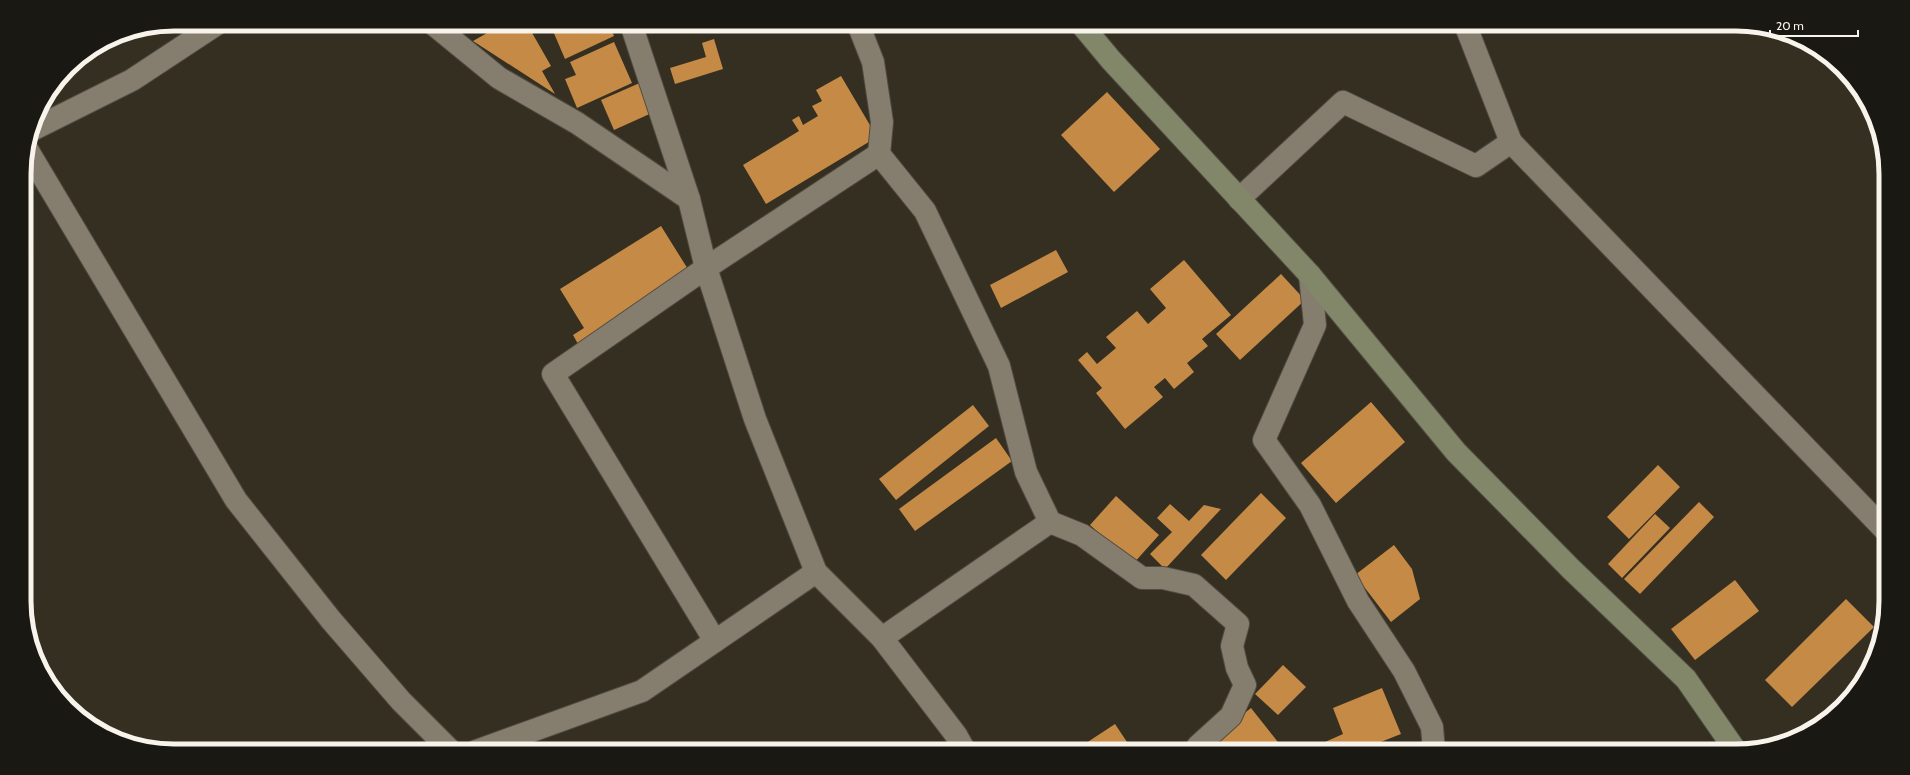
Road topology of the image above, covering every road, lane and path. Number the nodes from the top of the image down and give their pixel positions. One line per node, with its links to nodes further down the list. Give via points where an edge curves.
1 (206, 31): 7 (street, via 132,80)
2 (442, 31): 11 (street, via 499,78 576,123)
3 (633, 31): 11 (street)
4 (861, 31): 9 (street, via 873,62 882,122)
5 (1087, 31): 12 (main road)
6 (1468, 31): 8 (street)
7 (40, 126)
8 (1510, 142): 12 (street, via 1476,166 1343,102); 16 (street)
9 (879, 154): 13 (street); 15 (street, via 925,212 999,366 1026,472)
10 (32, 157): 20 (street, via 236,500 336,626 401,701)
11 (689, 199): 13 (street)
12 (1239, 199): 14 (main road)
13 (706, 268): 17 (street, via 755,419); 19 (street, via 553,374)
14 (1310, 275): 24 (street, via 1315,325 1264,440 1310,505 1358,601 1404,671 1432,727); 25 (main road, via 1456,452 1571,569 1686,679)
15 (1050, 522): 18 (street); 23 (street, via 1082,535 1142,578 1163,578 1194,585 1238,624 1232,646 1236,668 1245,685 1231,716)
16 (1879, 524)
17 (816, 572): 18 (street); 19 (street)
18 (882, 638): 22 (street)
19 (715, 641): 21 (street, via 642,691)
20 (443, 744)
21 (495, 744)
22 (960, 744)
23 (1200, 744)
24 (1433, 744)
25 (1731, 744)

